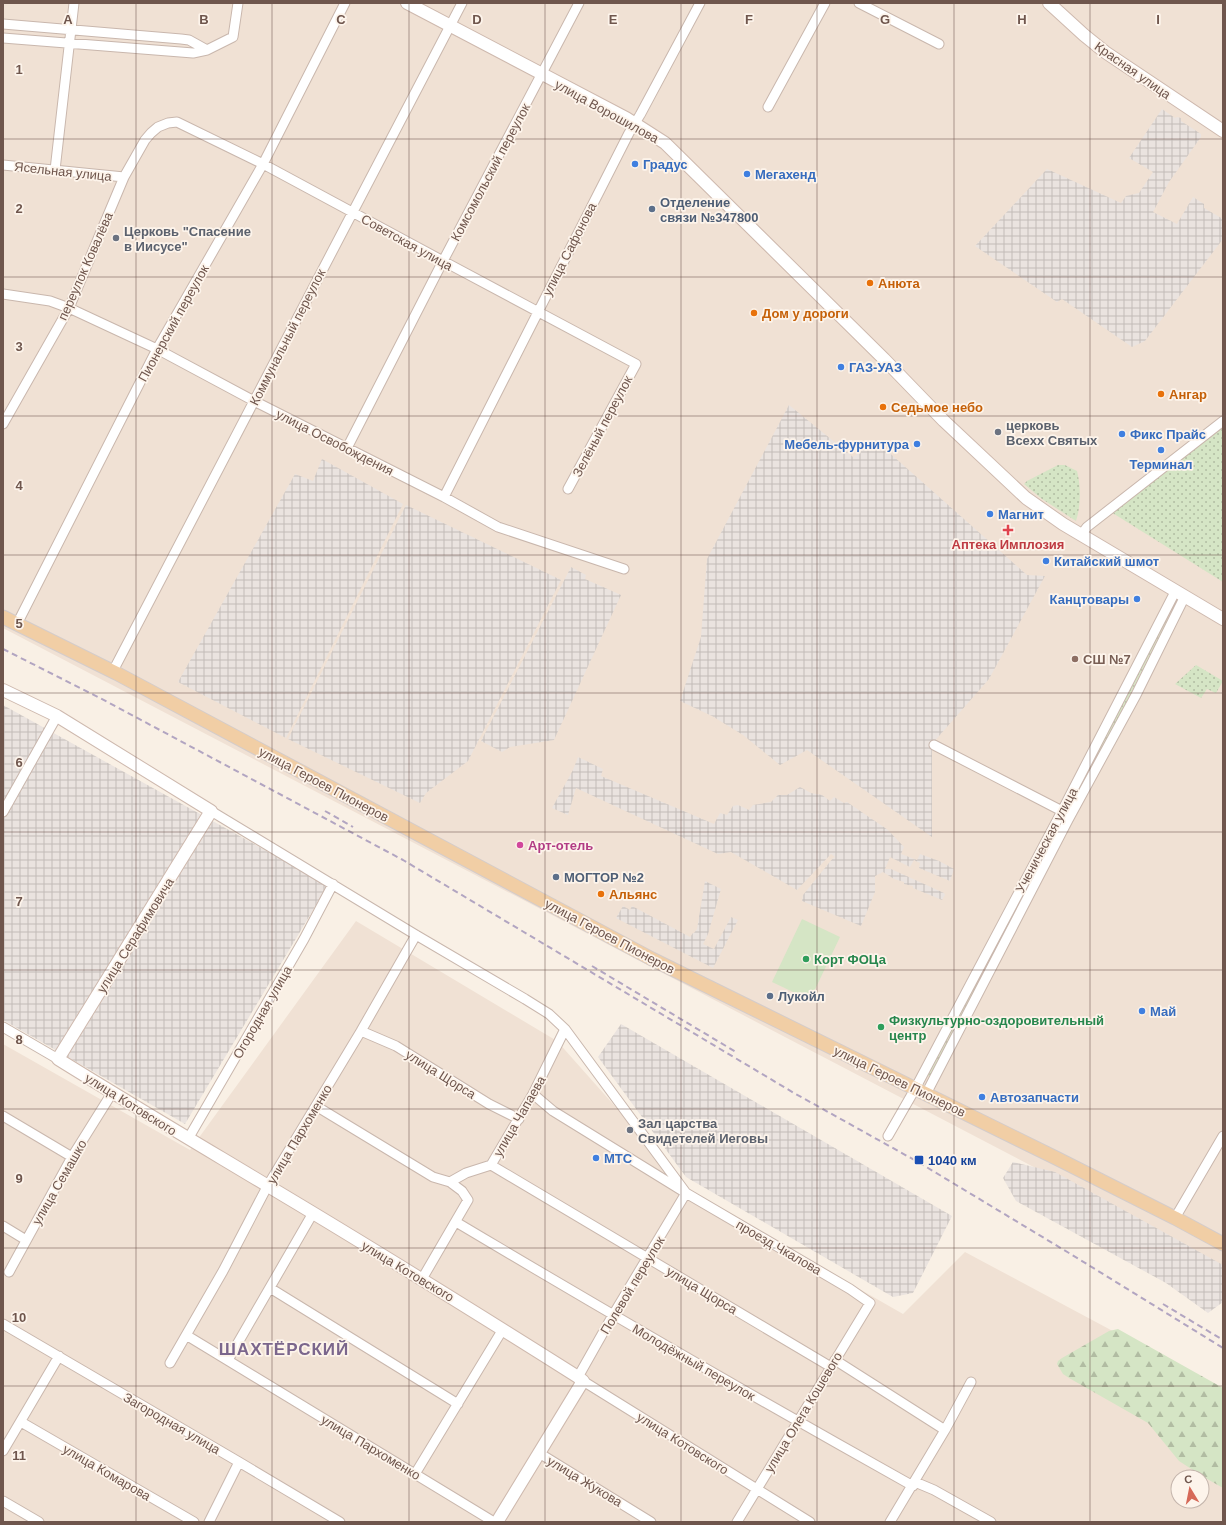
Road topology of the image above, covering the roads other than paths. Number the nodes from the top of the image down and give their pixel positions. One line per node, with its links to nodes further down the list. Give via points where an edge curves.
1 (74, 3): 13 (street)
2 (238, 3): 17 (street, via 233,37)
3 (345, 3): 23 (street, Пионерский переулок)
4 (407, 3): 12 (street, улица Ворошилова)
5 (462, 3): 12 (street, Коммунальный переулок)
6 (579, 3): 18 (street, Комсомольский переулок)
7 (700, 3): 21 (street, улица Сафонова)
8 (825, 3): 19 (street)
9 (859, 3): 16 (street)
10 (1049, 3): 22 (street, Красная улица, via 1105,52)
11 (3, 24): 13 (street)
12 (450, 25): 18 (street, улица Ворошилова); 27 (street, Коммунальный переулок)
13 (71, 29): 15 (street); 17 (street, via 181,38)
14 (3, 38): 15 (street)
15 (70, 43): 17 (street, via 187,54); 25 (street)
16 (939, 44)
17 (207, 50)
18 (542, 74): 21 (street, улица Ворошилова); 28 (street, Комсомольский переулок)
19 (768, 107)
20 (177, 122): 23 (street, Советская улица); 26 (street, переулок Ковалёва, via 158,127 151,133)
21 (635, 123): 31 (street, улица Сафонова); 40 (street, улица Ворошилова, via 665,143 680,157 1015,489 1042,511)
22 (1223, 131)
23 (263, 164): 27 (street, Советская улица); 32 (street, Пионерский переулок)
24 (3, 165): 25 (street, Ясельная улица)
25 (55, 170): 26 (street, Ясельная улица)
26 (124, 177): 30 (street, переулок Ковалёва)
27 (352, 212): 28 (street, Советская улица); 34 (street, Коммунальный переулок)
28 (443, 261): 31 (street, Советская улица); 37 (street, Комсомольский переулок)
29 (3, 294): 30 (street, улица Освобождения, via 50,301)
30 (69, 308): 32 (street, улица Освобождения); 36 (street, переулок Ковалёва)
31 (538, 310): 33 (street, Советская улица); 39 (street, улица Сафонова)
32 (157, 349): 34 (street, улица Освобождения); 45 (street, Пионерский переулок)
33 (636, 364): 38 (street, Зелёный переулок)
34 (254, 401): 37 (street, улица Освобождения); 46 (street, Коммунальный переулок)
35 (1223, 421): 40 (street, via 1087,527)
36 (3, 424)
37 (347, 448): 39 (street, улица Освобождения)
38 (568, 489)
39 (444, 497): 41 (street, улица Освобождения, via 498,526)
40 (1081, 535): 42 (street, улица Ворошилова)
41 (624, 569)
42 (1181, 593): 44 (street, улица Ворошилова); 51 (street, Ученическая улица); 59 (street, Ученическая улица, via 1136,695)
43 (3, 617): 45 (main road, улица Героев Пионеров)
44 (1223, 619)
45 (16, 624): 46 (main road, улица Героев Пионеров)
46 (113, 671): 59 (main road, улица Героев Пионеров, via 638,951)
47 (3, 690): 48 (street)
48 (57, 716): 50 (street); 52 (street)
49 (934, 745): 51 (street)
50 (211, 810): 53 (street); 58 (street, улица Серафимовича)
51 (1062, 811): 59 (street, Ученическая улица)
52 (3, 812)
53 (333, 884): 54 (street); 67 (street, Огородная улица)
54 (416, 935): 56 (street, via 549,1014); 57 (street, улица Пархоменко)
55 (3, 1026): 58 (street, улица Котовского)
56 (565, 1029): 61 (street, улица Чапаева); 72 (street, проезд Чкалова)
57 (361, 1031): 62 (street, улица Пархоменко); 63 (street, улица Щорса, via 396,1046 489,1104)
58 (58, 1059): 60 (street, улица Котовского)
59 (921, 1091): 65 (street); 74 (main road, улица Героев Пионеров)
60 (112, 1093): 67 (street, улица Котовского); 68 (street, улица Семашко)
61 (534, 1094): 63 (street, улица Чапаева); 72 (street, проезд Чкалова, via 553,1111)
62 (316, 1106): 70 (street, via 434,1177); 71 (street, улица Пархоменко)
63 (519, 1119): 69 (street, улица Чапаева)
64 (4, 1120): 68 (street)
65 (888, 1136)
66 (1223, 1136): 74 (street)
67 (188, 1139): 71 (street, улица Котовского)
68 (72, 1157): 77 (street, улица Семашко)
69 (490, 1165): 70 (street, улица Чапаева, via 466,1172); 79 (street, улица Щорса)
70 (450, 1182): 75 (street, via 462,1191 468,1200)
71 (268, 1185): 73 (street, улица Котовского); 87 (street, улица Пархоменко)
72 (686, 1193): 79 (street, Полевой переулок); 83 (street, проезд Чкалова)
73 (313, 1213): 81 (street, улица Котовского); 82 (street)
74 (1176, 1218): 78 (main road, улица Героев Пионеров)
75 (456, 1222): 81 (street); 84 (street, Молодёжный переулок)
76 (3, 1226): 77 (street)
77 (26, 1240): 80 (street, улица Семашко)
78 (1223, 1244)
79 (647, 1258): 84 (street, Полевой переулок); 91 (street, улица Щорса)
80 (9, 1272)
81 (422, 1279): 86 (street, улица Котовского)
82 (270, 1288): 89 (street); 94 (street)
83 (870, 1303): 91 (street, улица Олега Кошевого)
84 (613, 1315): 92 (street, Полевой переулок); 96 (street, Молодёжный переулок)
85 (3, 1324): 88 (street, Загородная улица)
86 (502, 1329): 92 (street, улица Котовского); 94 (street)
87 (186, 1335): 89 (street, улица Пархоменко); 90 (street, улица Пархоменко)
88 (59, 1356): 95 (street); 100 (street, Загородная улица)
89 (228, 1360): 101 (street, улица Пархоменко)
90 (170, 1363)
91 (833, 1363): 96 (street, улица Олега Кошевого); 97 (street, улица Щорса)
92 (581, 1379): 99 (street, Полевой переулок); 103 (street, улица Котовского)
93 (971, 1382): 97 (street)
94 (458, 1404): 101 (street)
95 (21, 1422): 98 (street); 106 (street, улица Комарова)
96 (799, 1422): 102 (street, Молодёжный переулок); 103 (street, улица Олега Кошевого)
97 (945, 1430): 102 (street)
98 (3, 1451)
99 (539, 1453): 110 (street, Полевой переулок); 111 (street, улица Жукова)
100 (239, 1462): 107 (street); 108 (street, Загородная улица)
101 (415, 1474): 109 (street, улица Пархоменко)
102 (914, 1484): 114 (street); 115 (street, via 934,1490)
103 (757, 1489): 112 (street, улица Олега Кошевого); 113 (street, улица Котовского)
104 (3, 1501): 105 (street)
105 (39, 1522)
106 (194, 1522)
107 (209, 1522)
108 (340, 1522)
109 (494, 1522)
110 (497, 1522)
111 (651, 1522)
112 (738, 1522)
113 (810, 1522)
114 (890, 1522)
115 (991, 1522)

